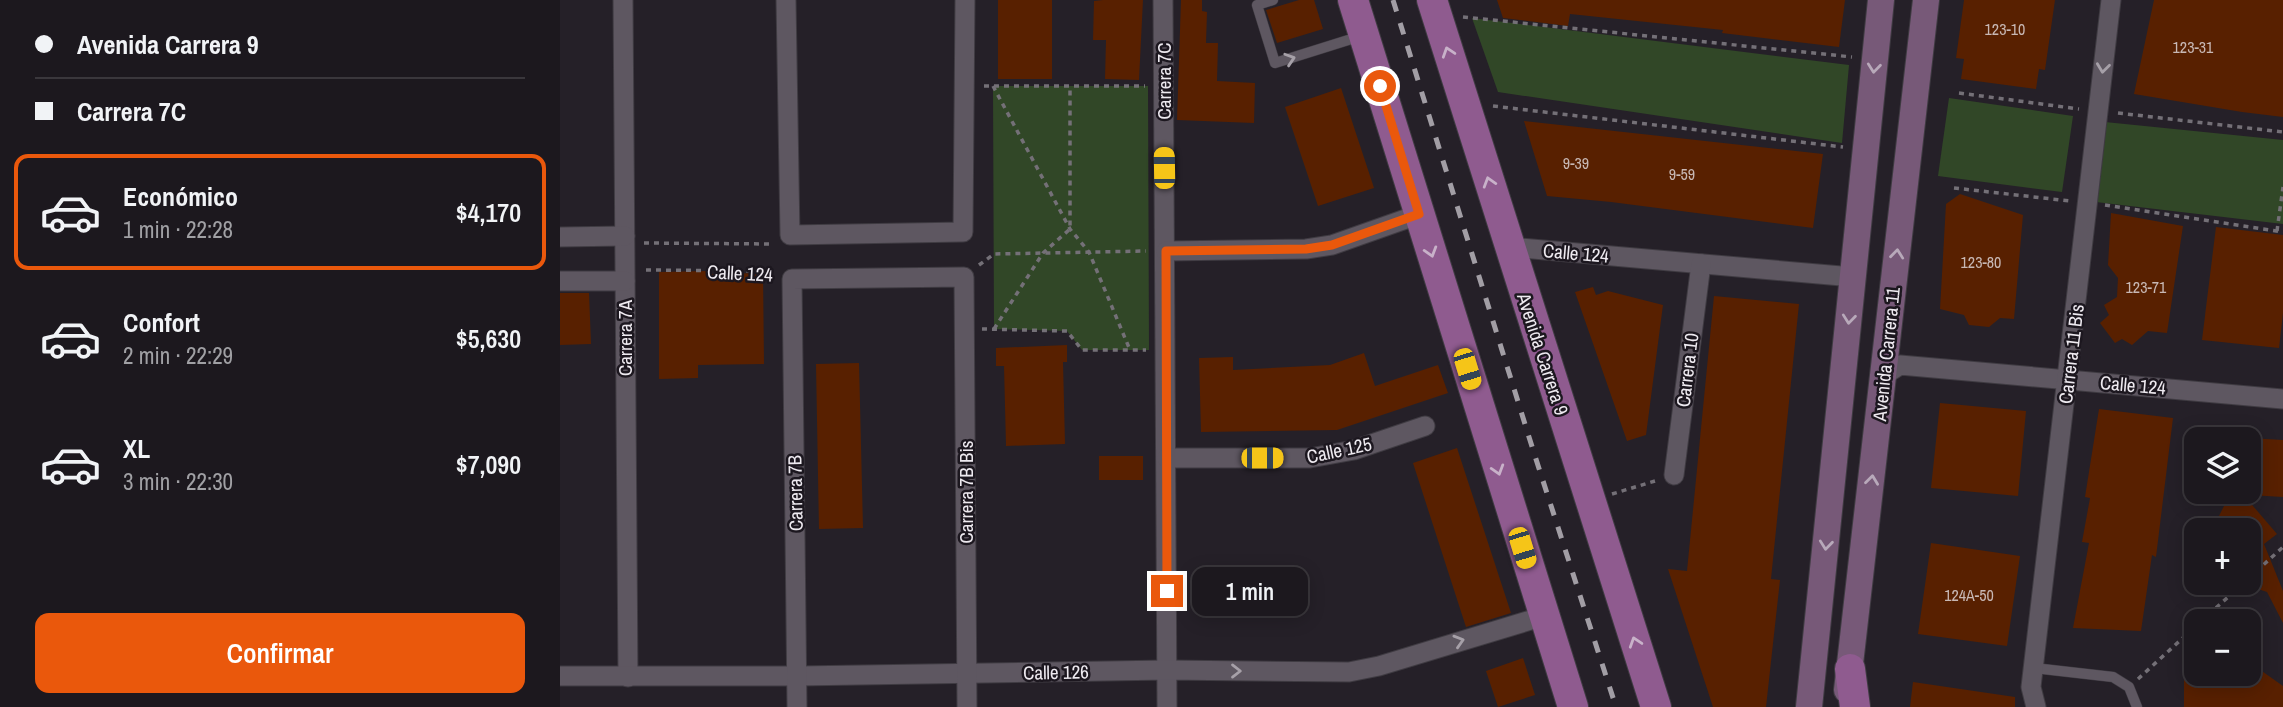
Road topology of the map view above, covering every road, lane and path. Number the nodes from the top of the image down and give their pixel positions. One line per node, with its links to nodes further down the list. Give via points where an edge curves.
1 (623, 0): 29 (street, Carrera 7A)
2 (786, 0): 28 (street)
3 (965, 0): 14 (street)
4 (1163, 0): 13 (street, Carrera 7C)
5 (1273, 0): 11 (lane, one-way to 11, via 1257,5 1275,64)
6 (1353, 0): 11 (main road)
7 (1881, 0): 12 (main road)
8 (1926, 0): 42 (main road, Avenida Carrera 11, one-way to 8)
9 (2111, 0): 19 (street, Carrera 11 Bis, one-way to 19)
10 (1434, 7): 12 (path); 18 (main road, Avenida Carrera 9, one-way to 10)
11 (1364, 35): 25 (main road)
12 (1875, 60): 21 (main road, one-way to 21)
13 (1163, 85): 16 (path); 32 (street, Carrera 7C)
14 (965, 86): 15 (path); 28 (street, via 964,232)
15 (993, 86): 16 (path); 26 (path)
16 (1070, 86): 26 (path)
17 (1959, 93): 19 (path)
18 (1465, 103): 21 (path); 31 (main road, Avenida Carrera 9, one-way to 18)
19 (2098, 111): 20 (path); 24 (street, Carrera 11 Bis)
20 (2283, 132)
21 (1866, 150): 38 (main road)
22 (2283, 187): 27 (path)
23 (1954, 188): 24 (path)
24 (2088, 203): 27 (path); 43 (street, Carrera 11 Bis)
25 (1419, 214): 32 (street, via 1332,245 1306,249); 53 (main road, one-way to 53)
26 (1070, 229): 33 (path); 34 (path)
27 (2280, 231)
28 (790, 235): 29 (path, Calle 124, via 770,245 649,244)
29 (625, 236): 30 (street); 41 (street, Carrera 7A)
30 (560, 237)
31 (1509, 247): 36 (street, Calle 124); 48 (main road, Avenida Carrera 9)
32 (1166, 251): 33 (path); 46 (street, Carrera 7C)
33 (1089, 252): 34 (path); 34 (path, via 1130,350 1082,350 1067,331 994,329)
34 (1043, 253): 35 (path)
35 (994, 254)
36 (1701, 264): 38 (street, Calle 124); 47 (street, Carrera 10)
37 (964, 277): 39 (street, Calle 124); 58 (street, Carrera 7B Bis)
38 (1853, 277): 68 (main road, one-way to 68)
39 (792, 279): 41 (path, Calle 124, via 774,271 644,270); 60 (street, Carrera 7B)
40 (560, 281): 41 (street)
41 (625, 281): 61 (street, Carrera 7A)
42 (1890, 363): 43 (street, Calle 124); 56 (main road, Avenida Carrera 11, one-way to 42)
43 (2068, 379): 44 (street, Calle 124); 55 (street, Carrera 11 Bis)
44 (2283, 398)
45 (1426, 426): 46 (street, Calle 125, via 1353,450 1310,458)
46 (1167, 458): 57 (street, Carrera 7C)
47 (1674, 475): 48 (path)
48 (1591, 501): 67 (main road, Avenida Carrera 9, one-way to 48)
49 (2283, 547): 50 (path)
50 (2261, 567)
51 (2230, 595): 52 (path)
52 (2215, 609)
53 (1544, 615): 57 (street, Calle 126, one-way to 53, via 1349,671); 66 (main road)
54 (2184, 637): 62 (path)
55 (2034, 668): 62 (lane, via 2113,677); 71 (street, Carrera 11 Bis)
56 (1850, 669): 69 (main road, Avenida Carrera 11); 70 (main road)
57 (1167, 670): 58 (street, Calle 126); 65 (street, Carrera 7C)
58 (967, 674): 60 (street, Calle 126); 64 (street, Carrera 7B Bis)
59 (560, 676): 61 (street, Calle 126)
60 (797, 676): 61 (street, Calle 126); 63 (street, Carrera 7B)
61 (628, 677)
62 (2129, 687): 72 (lane)
63 (797, 707)
64 (967, 707)
65 (1167, 707)
66 (1573, 707)
67 (1656, 707)
68 (1809, 707)
69 (1845, 707)
70 (1855, 707)
71 (2035, 707)
72 (2137, 707)

